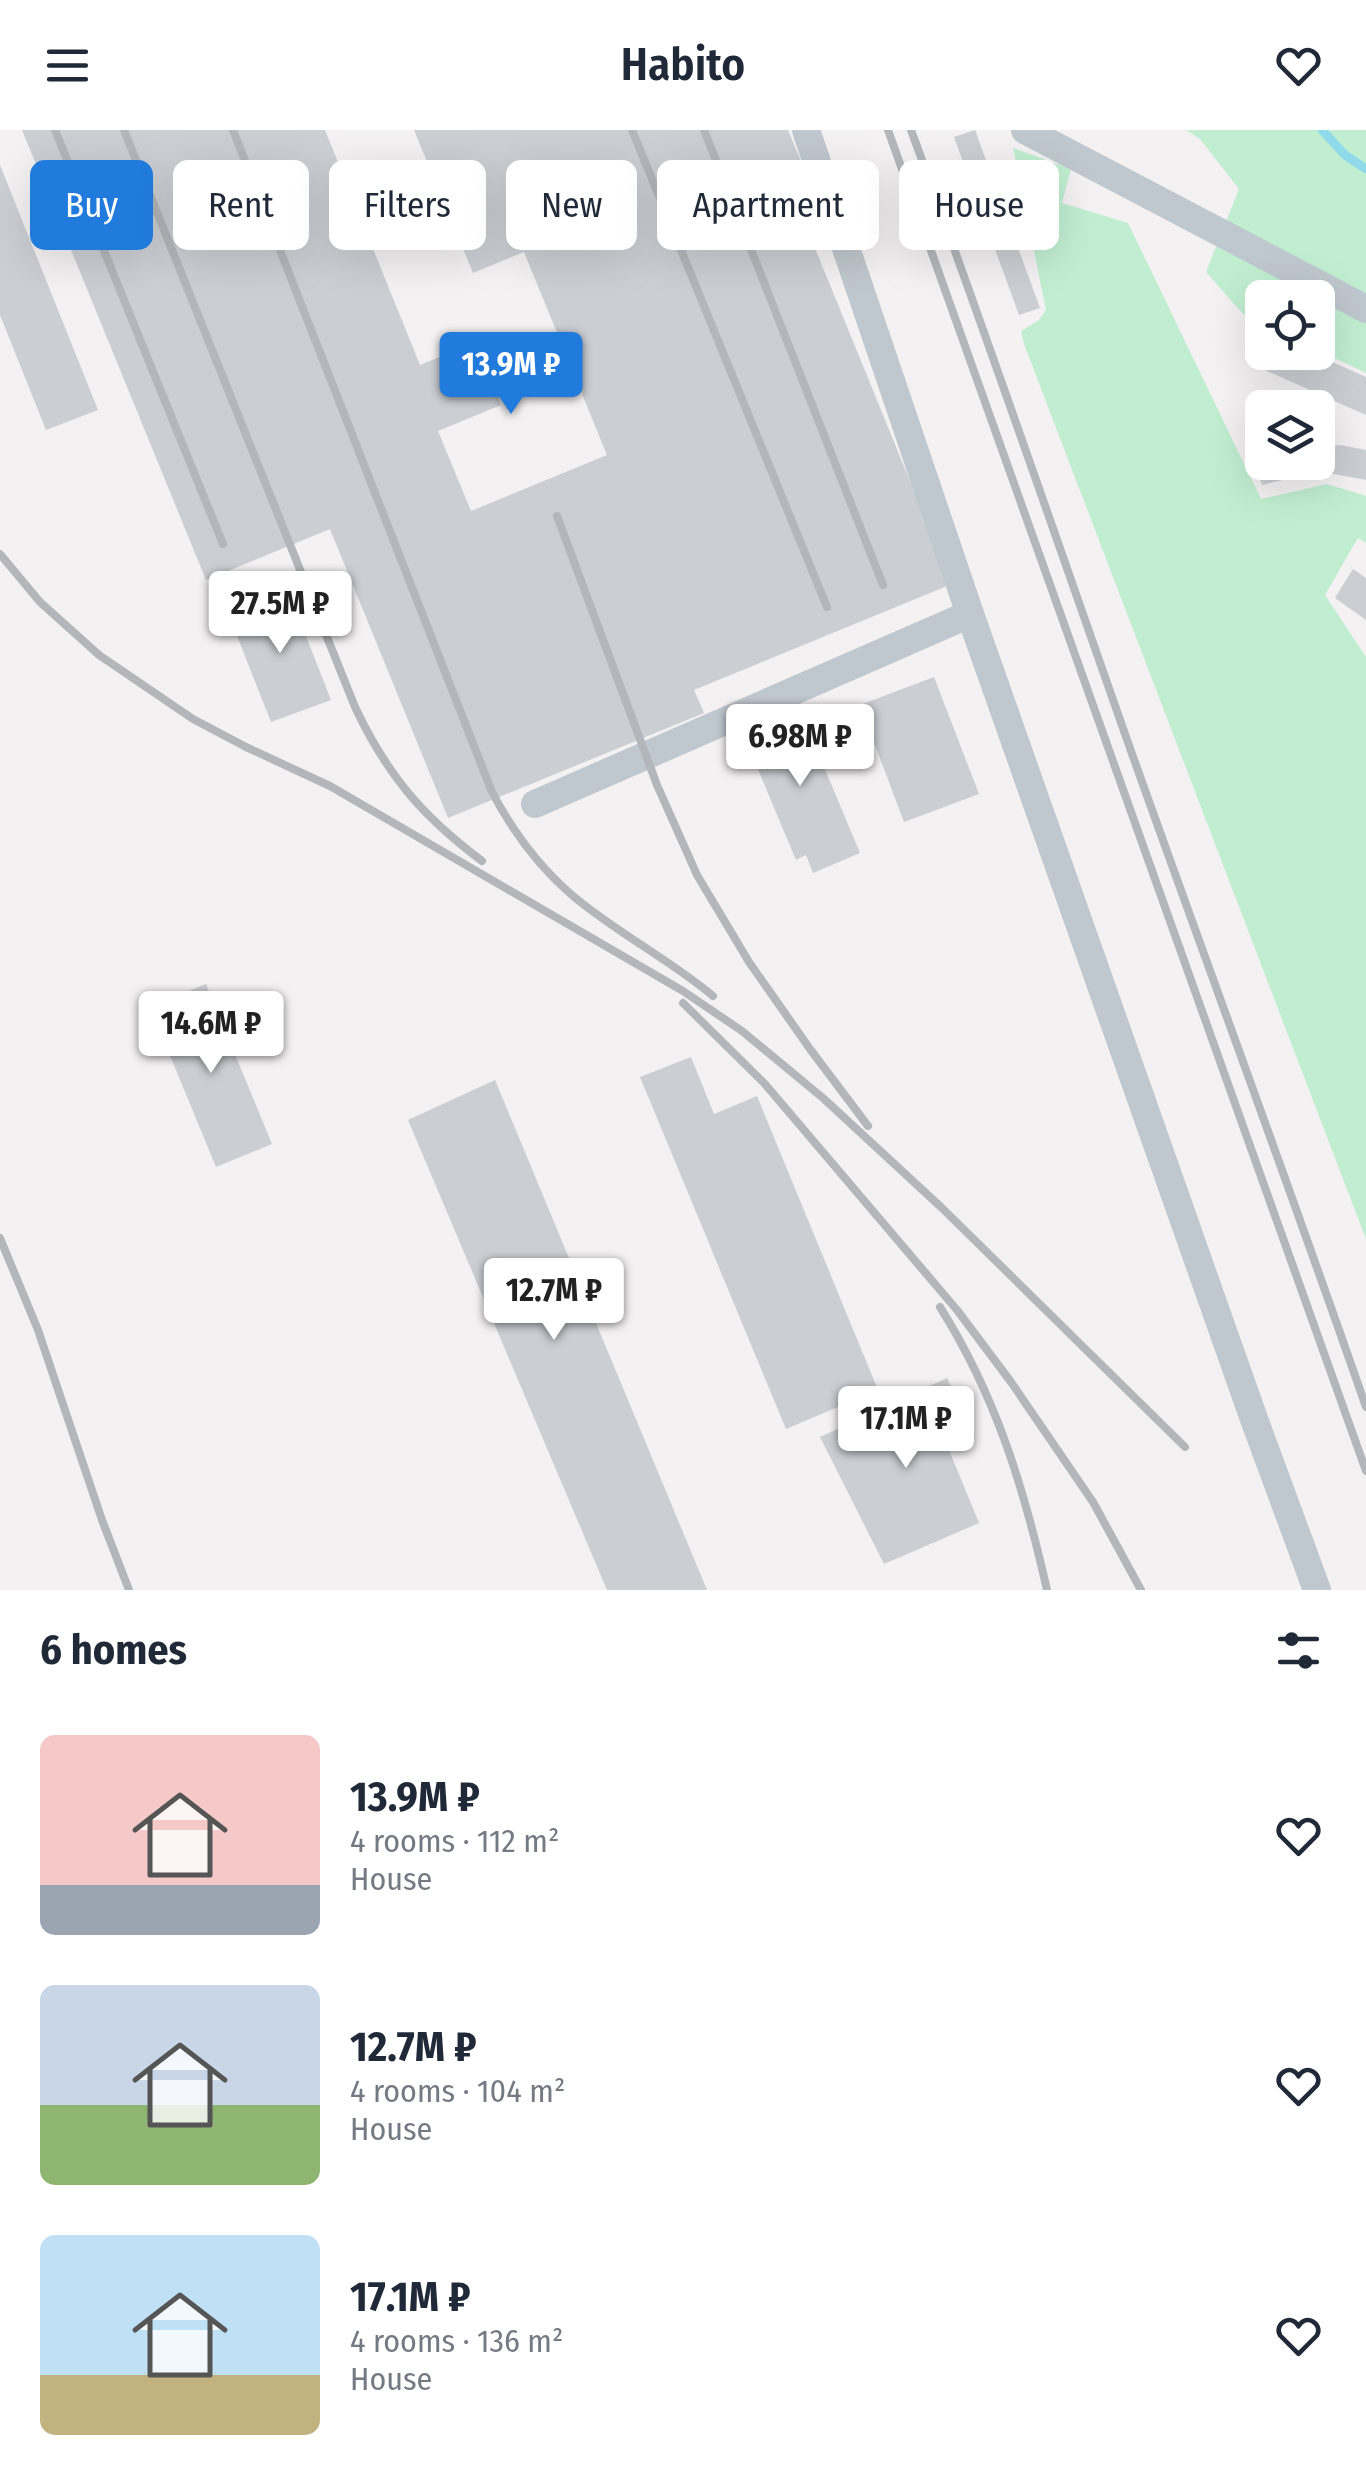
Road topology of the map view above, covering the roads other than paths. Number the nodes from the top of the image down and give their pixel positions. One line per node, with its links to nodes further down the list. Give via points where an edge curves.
1 (806, 130): 4 (lane)
2 (1025, 130): 3 (lane)
3 (1366, 308)
4 (970, 614): 5 (lane); 6 (lane)
5 (536, 804)
6 (1317, 1590)

